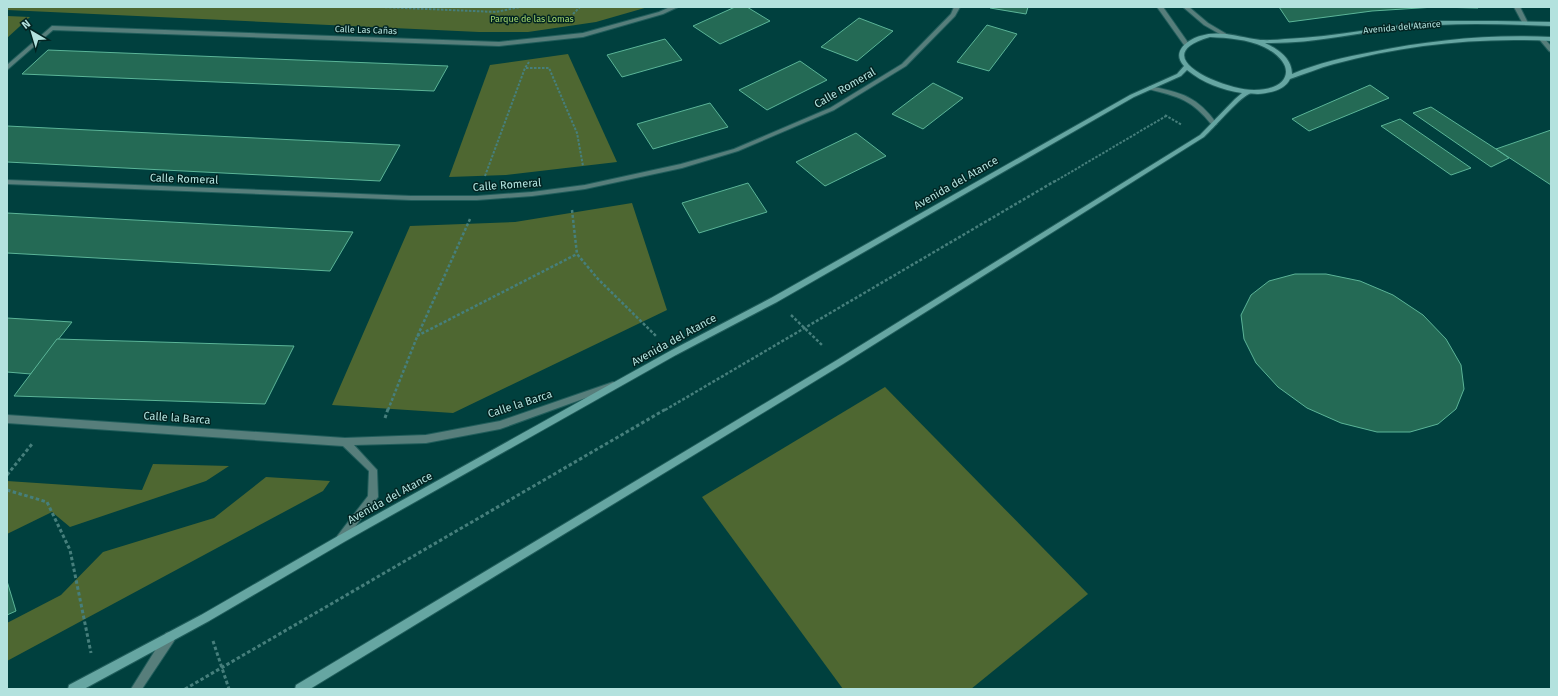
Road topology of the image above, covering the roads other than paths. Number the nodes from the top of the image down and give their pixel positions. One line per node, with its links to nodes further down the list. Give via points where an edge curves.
1 (675, 7): 15 (street, Calle Las Cañas, via 583,35 499,44 52,28)
2 (956, 7): 20 (street, Calle Romeral, via 953,15 904,65 832,109 736,150 682,166 585,187 477,198 411,198)
3 (1160, 7): 12 (street)
4 (1186, 7): 8 (street, via 1206,24)
5 (1517, 7): 6 (street)
6 (1525, 23): 7 (main road, Avenida del Atance); 11 (main road, Avenida del Atance, via 1405,25 1296,42)
7 (1551, 24)
8 (1227, 36): 11 (main road); 12 (main road, via 1210,35 1196,38)
9 (1541, 38): 10 (main road, Avenida del Atance); 13 (street); 16 (main road, Avenida del Atance, via 1489,38 1408,46 1322,64)
10 (1551, 39)
11 (1255, 41): 16 (main road, via 1268,47 1285,61 1290,69)
12 (1186, 44): 14 (main road, via 1182,50 1182,58)
13 (1551, 50)
14 (1187, 66): 17 (main road, Avenida del Atance, via 1179,75); 18 (main road, Avenida del Atance, via 1198,76 1214,84)
15 (7, 68)
16 (1290, 77): 18 (main road, Avenida del Atance, via 1285,84 1273,90)
17 (1150, 88): 19 (street, via 1175,93 1190,100 1202,108); 21 (main road, Avenida del Atance)
18 (1248, 92): 19 (main road)
19 (1214, 124): 28 (main road, via 1202,136 840,362)
20 (7, 182)
21 (627, 380): 23 (street, Calle la Barca, via 500,425 426,440); 24 (main road, Avenida del Atance)
22 (7, 419): 23 (street, Calle la Barca)
23 (345, 442): 24 (street, via 373,470 373,497)
24 (341, 539): 25 (main road, Avenida del Atance)
25 (171, 636): 26 (main road, Avenida del Atance); 27 (street, Avenida del Atance)
26 (73, 689)
27 (136, 689)
28 (300, 689)

